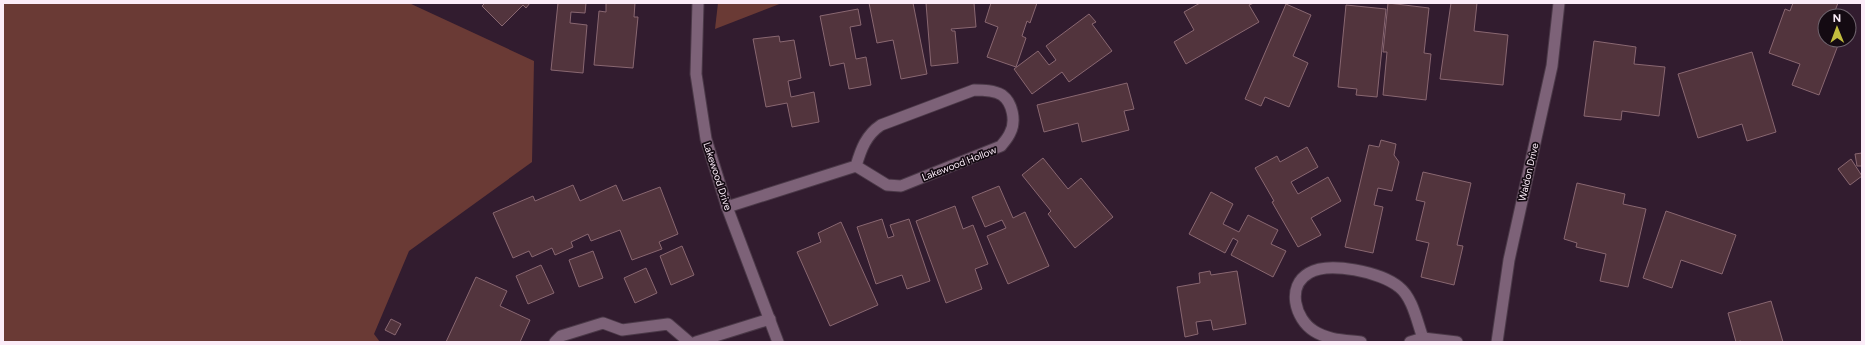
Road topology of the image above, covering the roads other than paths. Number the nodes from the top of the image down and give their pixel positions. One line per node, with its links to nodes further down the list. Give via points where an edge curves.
1 (698, 3): 4 (street, Lakewood Drive, via 696,74 706,139)
2 (1559, 3): 14 (street, Waldon Drive, via 1552,66 1509,260)
3 (856, 166): 3 (street, Lakewood Hollow, via 887,185 901,186 1001,146 1011,132 1014,118 1010,106 1002,96 989,90 974,90 881,125 871,132 861,147); 4 (street)
4 (727, 207): 5 (street, Lakewood Drive)
5 (770, 319): 9 (street); 10 (street, Lakewood Drive)
6 (1423, 338): 11 (street, via 1410,303 1399,287 1380,276 1354,269 1321,268 1308,273 1298,284 1294,296 1299,316 1314,331 1334,339); 12 (street); 13 (street)
7 (555, 342): 8 (street, via 561,336 602,323 622,330 668,324)
8 (689, 342)
9 (696, 342)
10 (778, 342)
11 (1361, 342)
12 (1410, 342)
13 (1457, 342)
14 (1497, 342)

